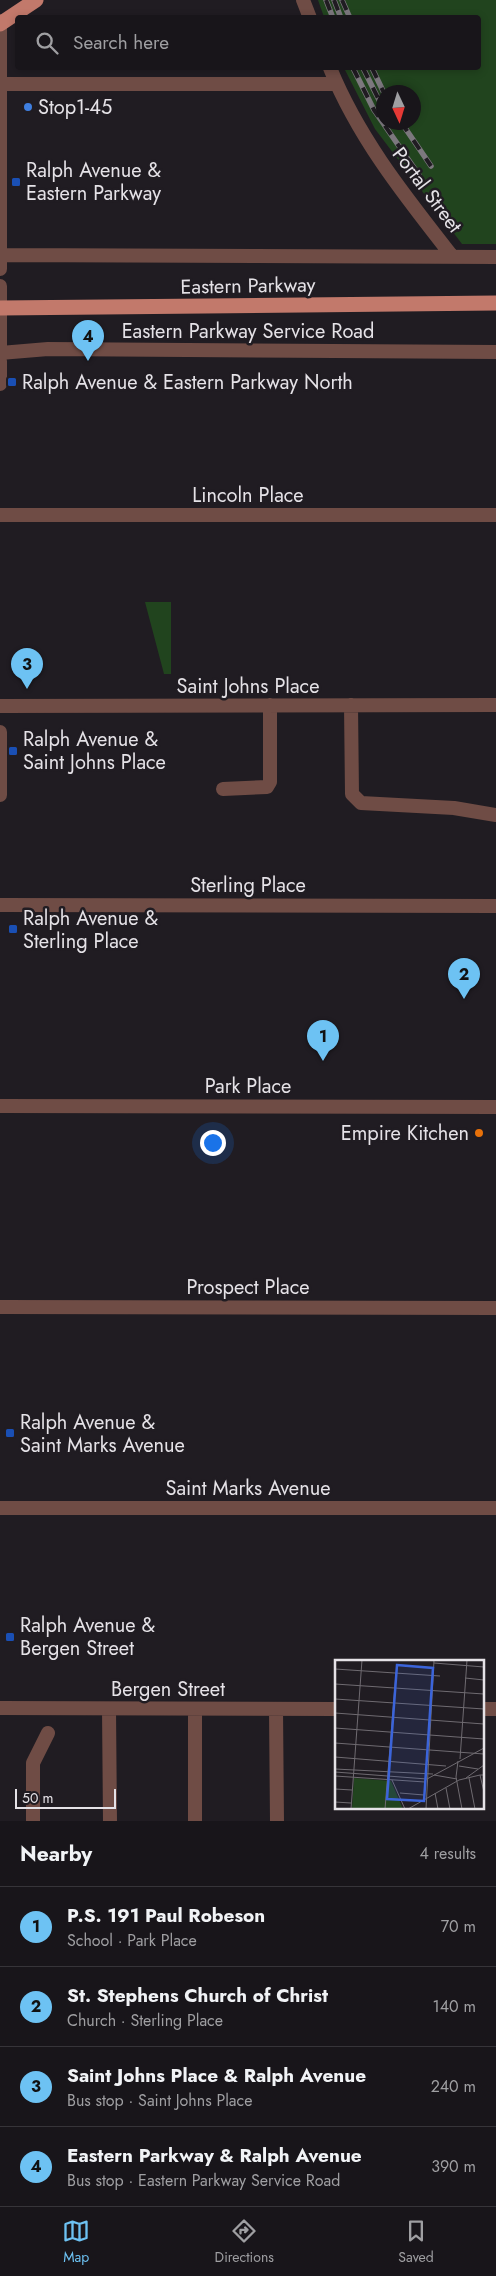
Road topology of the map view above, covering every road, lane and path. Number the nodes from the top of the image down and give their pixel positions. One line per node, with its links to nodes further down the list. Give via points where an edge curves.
1 (36, 0): 4 (main road)
2 (303, 0): 3 (street)
3 (309, 15)
4 (0, 23): 6 (street)
5 (331, 70): 7 (street, Portal Street)
6 (0, 84): 7 (street); 8 (street)
7 (337, 84): 9 (street, Portal Street, via 356,124 384,167)
8 (0, 255): 9 (street); 11 (street)
9 (452, 256): 10 (street)
10 (496, 257)
11 (0, 269)
12 (0, 286): 14 (street)
13 (496, 303): 14 (main road, Eastern Parkway)
14 (0, 308): 15 (street)
15 (0, 351): 16 (street, Eastern Parkway Service Road)
16 (496, 352)
17 (0, 361): 18 (street)
18 (0, 384)
19 (0, 514): 20 (street, Lincoln Place)
20 (496, 515)
21 (270, 705): 22 (street, Saint Johns Place); 24 (street, Saint Johns Place); 26 (street, via 270,782 267,787)
22 (351, 705): 23 (street, Saint Johns Place); 28 (street, via 352,794 361,803 454,808)
23 (496, 705)
24 (0, 706)
25 (0, 732): 27 (street)
26 (223, 789)
27 (0, 795)
28 (496, 815)
29 (0, 905): 30 (street, Sterling Place)
30 (496, 906)
31 (0, 1106): 32 (street, Park Place)
32 (496, 1107)
33 (0, 1307): 34 (street, Prospect Place)
34 (496, 1308)
35 (0, 1508): 36 (street, Saint Marks Avenue)
36 (496, 1508)
37 (0, 1708): 38 (street, Bergen Street)
38 (109, 1709): 39 (street, Bergen Street); 44 (street)
39 (195, 1709): 40 (street, Bergen Street); 45 (street)
40 (276, 1709): 41 (street, Bergen Street); 46 (street)
41 (335, 1709)
42 (48, 1734): 43 (street, via 34,1763)
43 (32, 1821)
44 (110, 1821)
45 (195, 1821)
46 (277, 1821)

